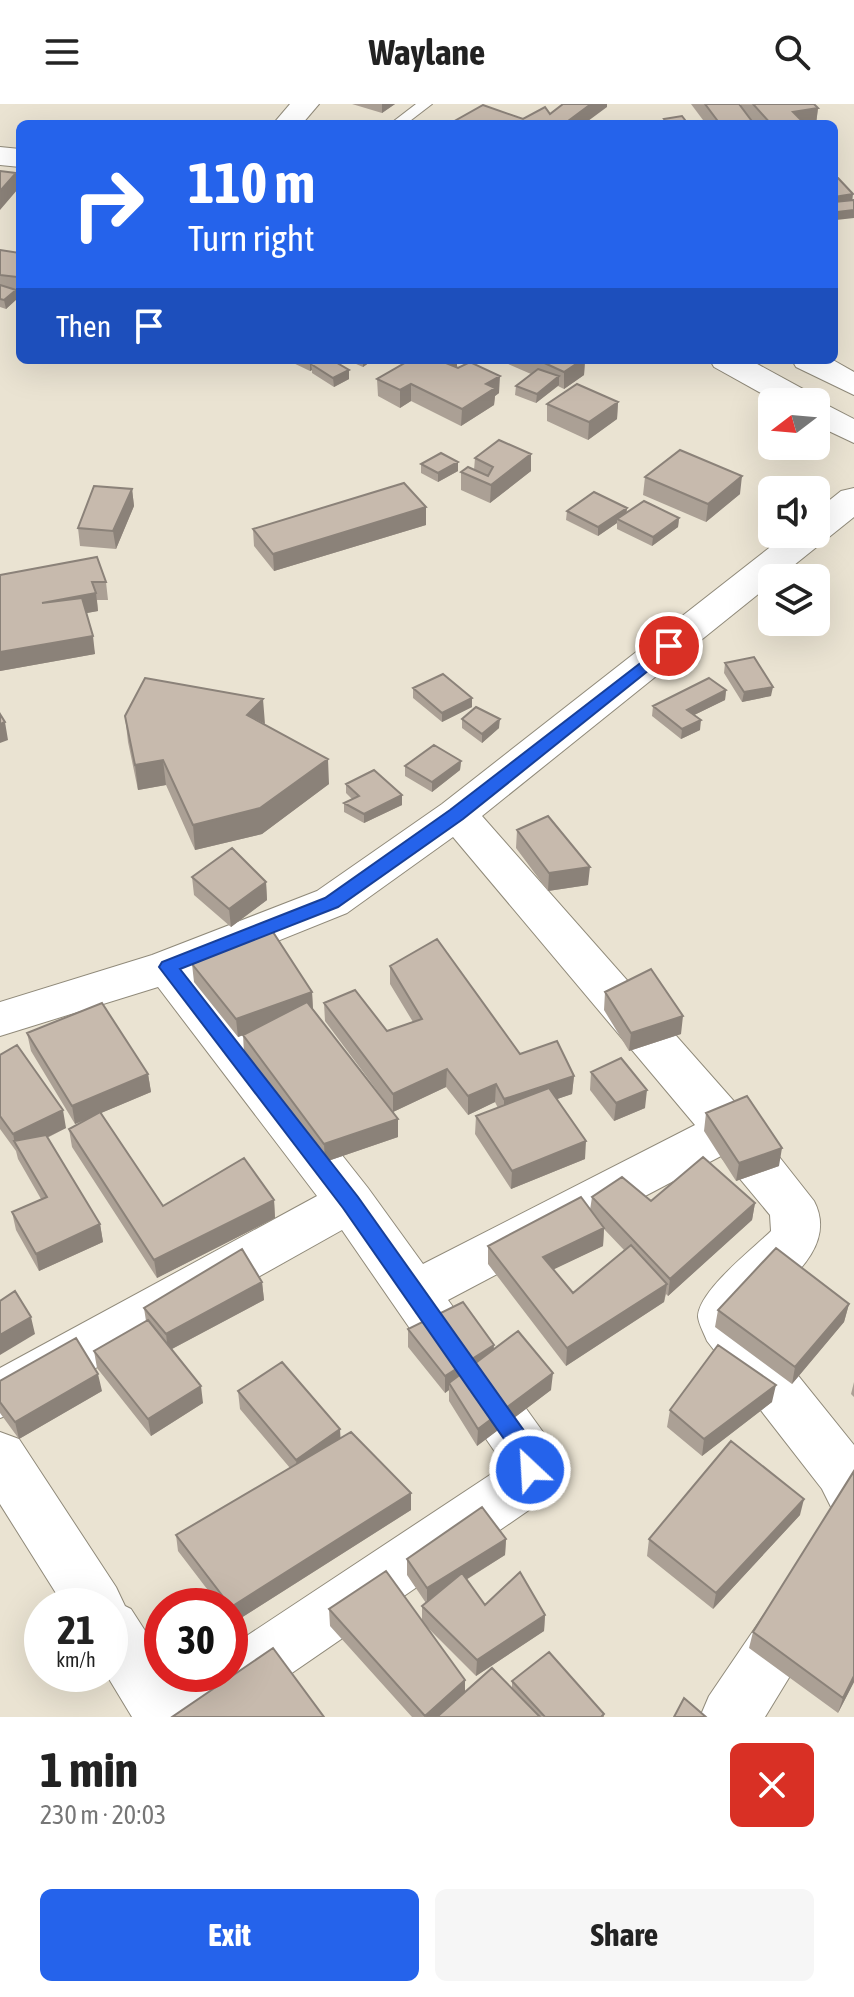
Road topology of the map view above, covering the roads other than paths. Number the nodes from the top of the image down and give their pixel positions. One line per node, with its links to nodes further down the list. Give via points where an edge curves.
1 (305, 104): 3 (main road)
2 (425, 104): 4 (lane)
3 (291, 120)
4 (403, 120)
5 (733, 364): 8 (main road)
6 (815, 364): 7 (main road)
7 (854, 385)
8 (777, 388)
9 (830, 419): 10 (main road)
10 (854, 433)
11 (854, 499): 12 (main road)
12 (830, 518)
13 (792, 548): 14 (main road)
14 (457, 814): 15 (main road, via 332,902); 17 (main road)
15 (168, 967): 16 (main road); 18 (main road)
16 (0, 1019)
17 (730, 1129): 19 (main road); 22 (main road, via 788,1201 798,1226 796,1238 729,1305 726,1325 842,1472)
18 (350, 1202): 19 (main road); 20 (main road)
19 (414, 1293): 26 (main road, via 529,1456 525,1482)
20 (0, 1395)
21 (0, 1456): 23 (main road)
22 (844, 1534): 27 (main road)
23 (84, 1588)
24 (128, 1657): 25 (main road)
25 (166, 1717)
26 (177, 1717)
27 (730, 1717)

